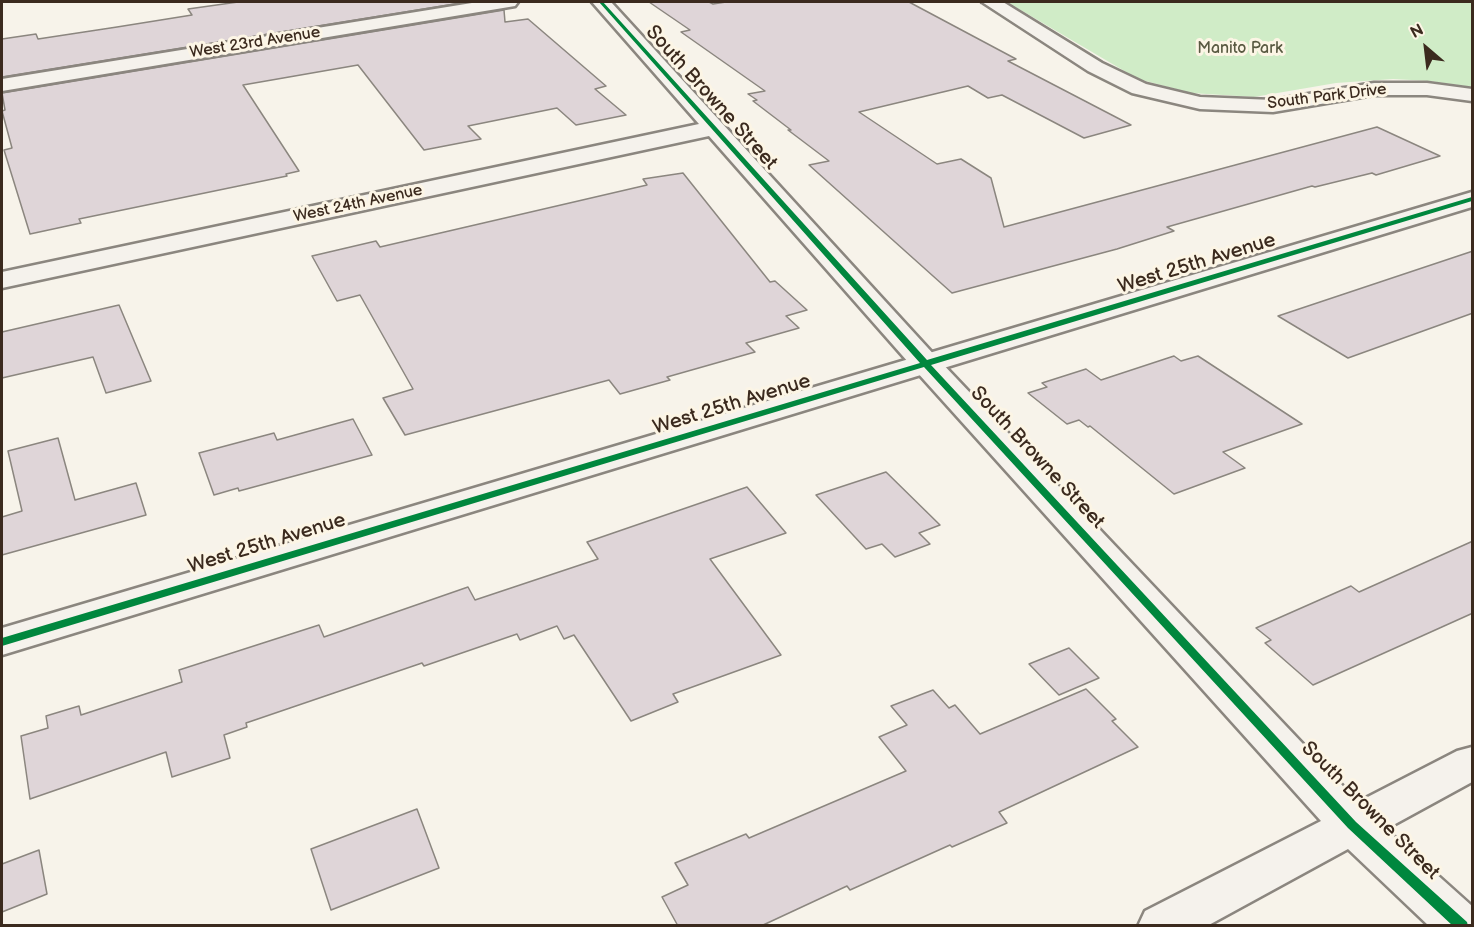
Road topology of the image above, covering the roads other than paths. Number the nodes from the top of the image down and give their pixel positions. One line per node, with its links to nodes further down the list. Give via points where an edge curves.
1 (509, 2): 4 (street, West 23rd Avenue)
2 (601, 2): 6 (street, South Browne Street)
3 (991, 2): 5 (street, South Park Drive, via 1095,68 1139,89 1200,103 1273,106 1374,89 1427,89)
4 (2, 85)
5 (1473, 95)
6 (714, 128): 8 (street, West 24th Avenue); 9 (street, South Browne Street)
7 (1473, 199): 9 (street, West 25th Avenue)
8 (2, 280)
9 (927, 365): 10 (street, West 25th Avenue); 12 (street, South Browne Street)
10 (2, 642)
11 (1473, 764): 12 (street)
12 (1352, 825): 13 (street); 14 (street, South Browne Street)
13 (1162, 926)
14 (1462, 926)

